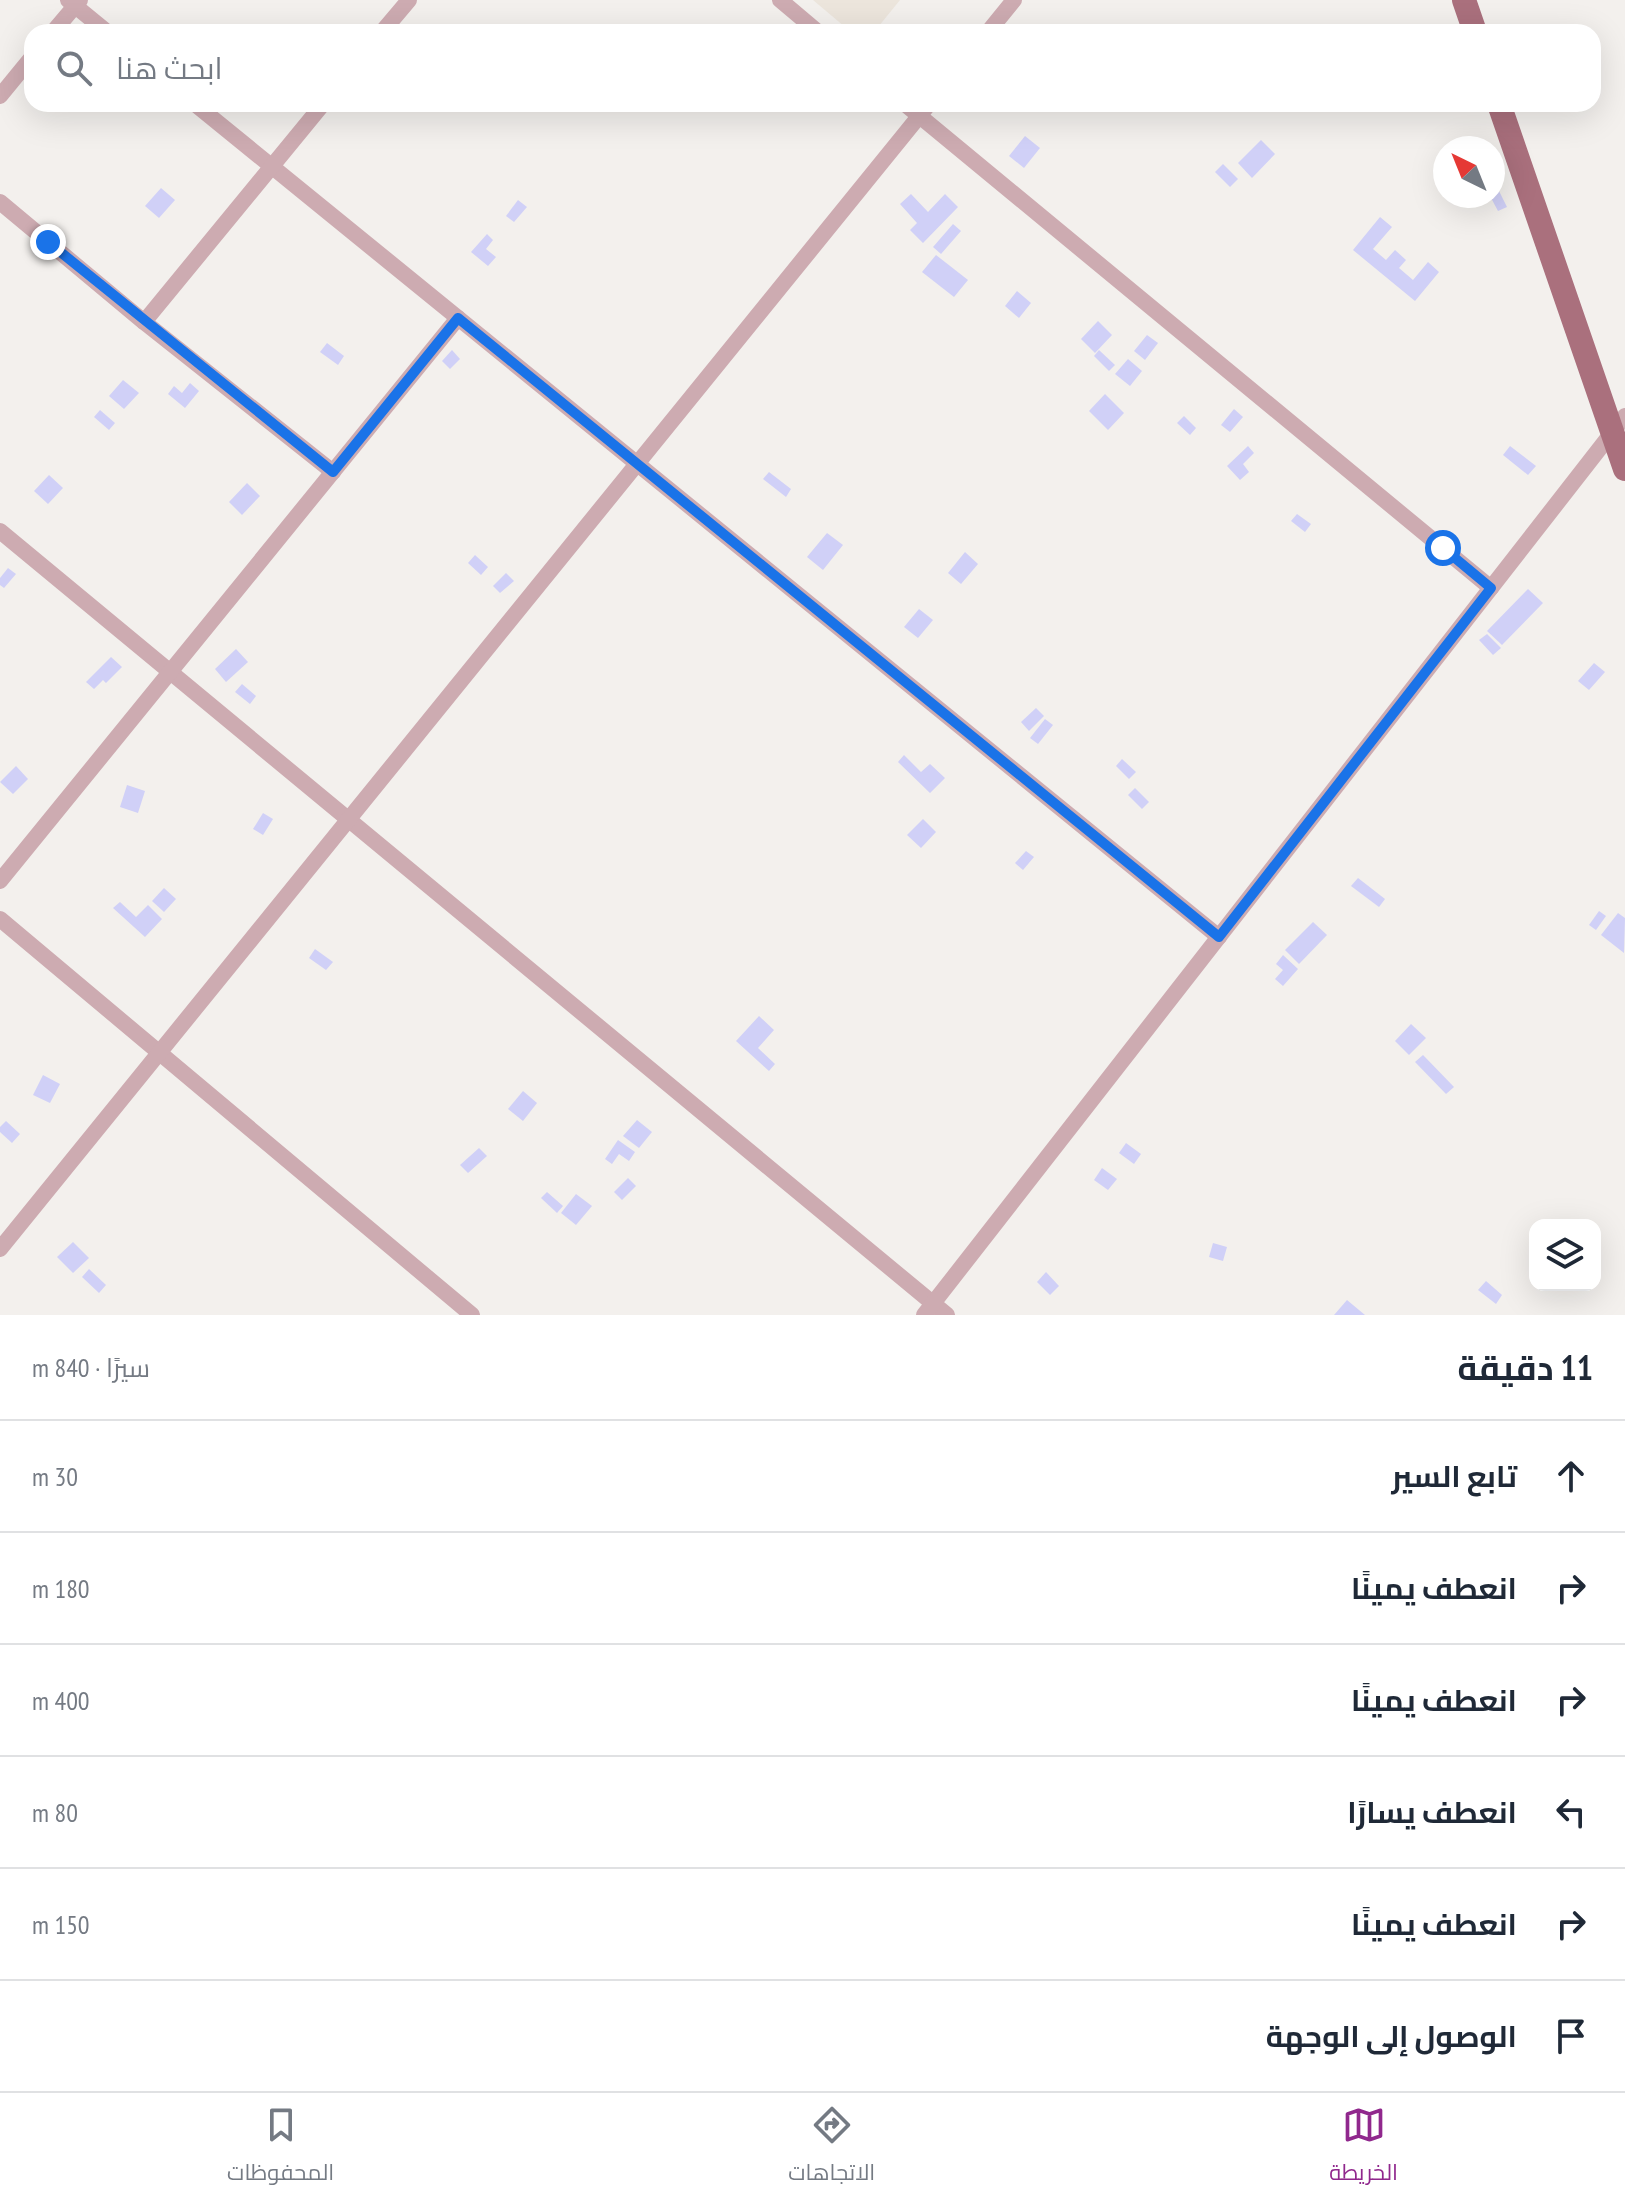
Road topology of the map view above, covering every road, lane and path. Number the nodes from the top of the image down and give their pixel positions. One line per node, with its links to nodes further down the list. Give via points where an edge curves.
1 (409, 0): 8 (street)
2 (780, 0): 9 (street)
3 (1014, 0): 10 (street)
4 (1464, 0): 11 (main road)
5 (74, 2): 6 (street); 7 (street)
6 (59, 24)
7 (98, 24)
8 (389, 24)
9 (808, 24)
10 (994, 24)
11 (1472, 24)
12 (24, 67): 13 (street)
13 (0, 96)
14 (205, 112): 19 (street)
15 (317, 112): 19 (street)
16 (922, 112): 24 (street)
17 (926, 112): 28 (street)
18 (1502, 112): 23 (main road)
19 (272, 167): 21 (street); 22 (street)
20 (0, 202): 22 (street)
21 (458, 318): 24 (street); 26 (street)
22 (144, 322): 26 (street)
23 (1619, 424): 25 (main road); 28 (street)
24 (637, 464): 30 (street); 33 (street)
25 (1625, 469)
26 (333, 472): 29 (street)
27 (0, 531): 29 (street)
28 (1491, 588): 33 (street)
29 (170, 672): 30 (street); 31 (street)
30 (348, 819): 34 (street); 36 (street)
31 (0, 881)
32 (0, 919): 34 (street)
33 (1219, 937): 36 (street)
34 (159, 1053): 35 (street); 37 (street)
35 (0, 1249)
36 (928, 1309): 38 (street)
37 (472, 1315)
38 (947, 1315)

